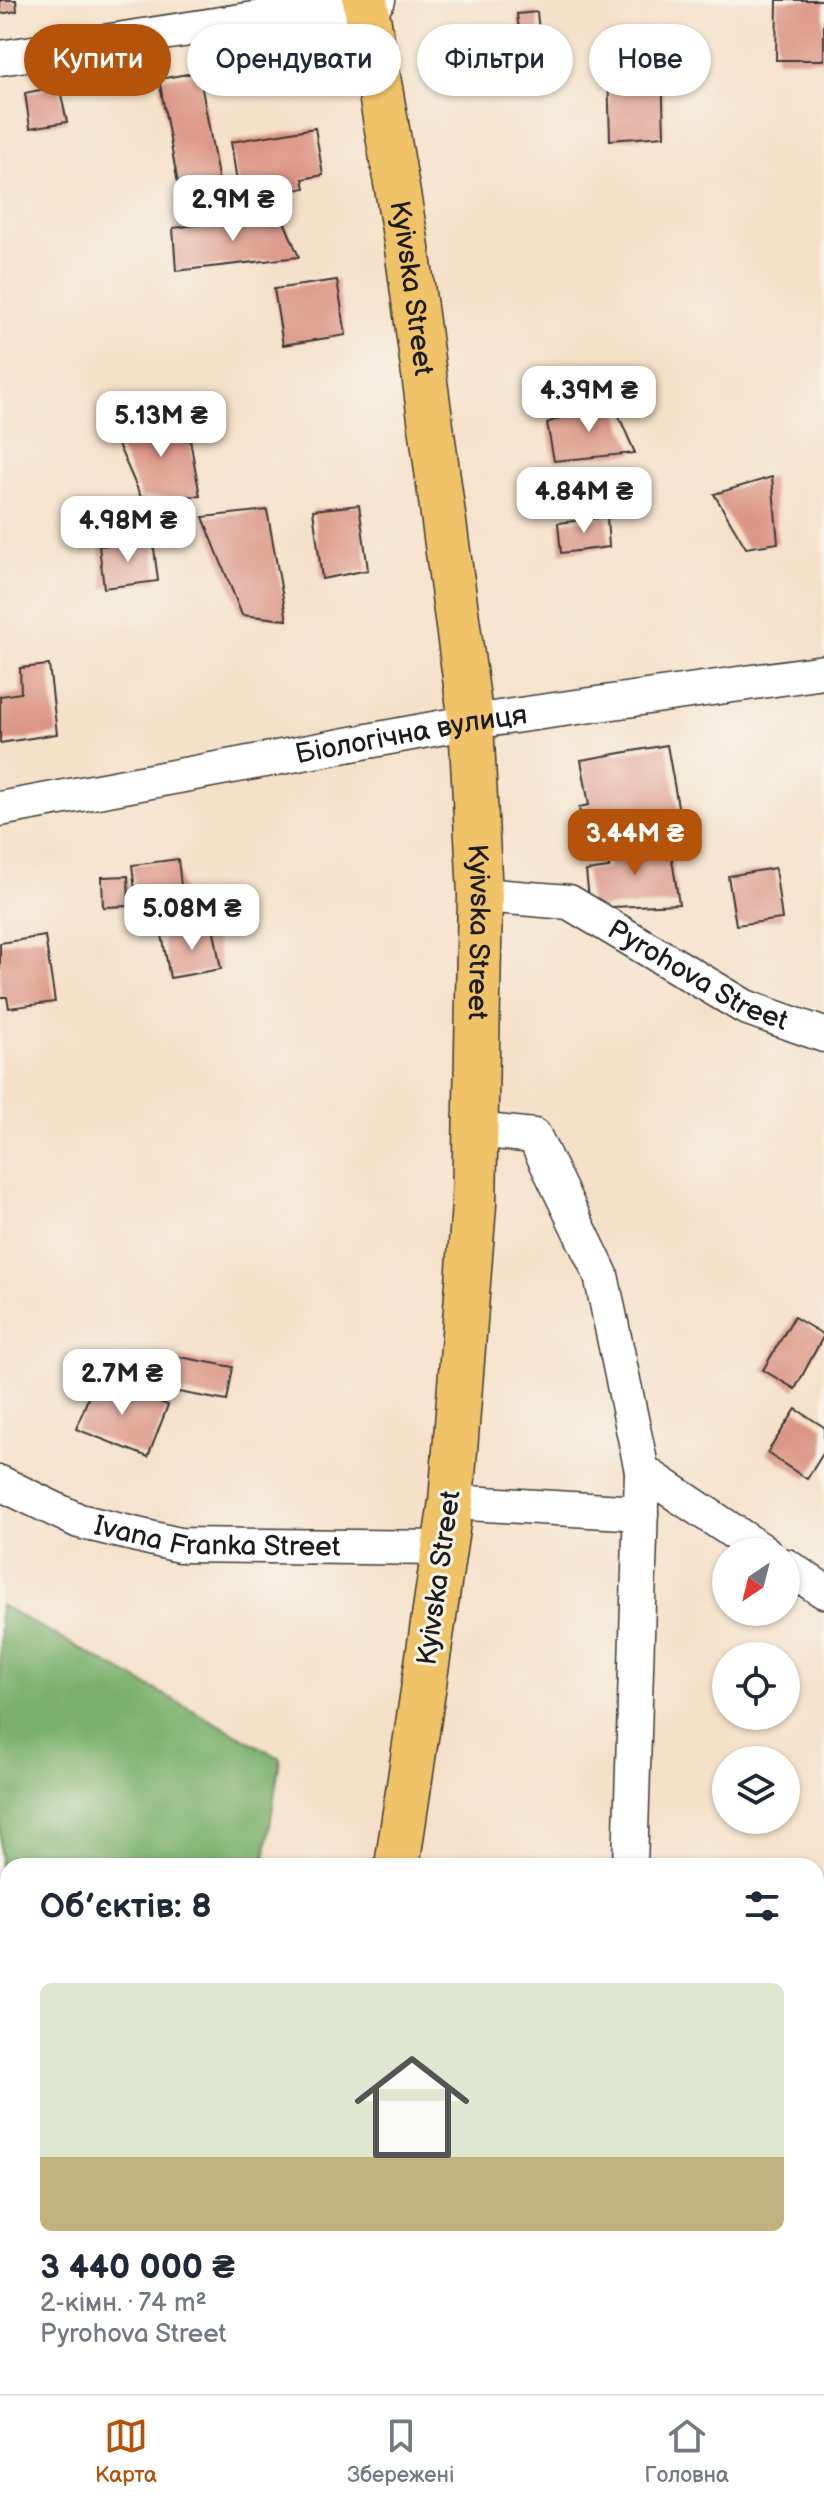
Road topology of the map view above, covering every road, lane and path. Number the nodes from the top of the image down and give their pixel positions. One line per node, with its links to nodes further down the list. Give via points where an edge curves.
1 (370, 1): 2 (street); 4 (highway, Kyivska Street)
2 (0, 58)
3 (824, 672): 4 (street, Біологічна вулиця)
4 (471, 722): 5 (street, Біологічна вулиця); 6 (highway, Kyivska Street)
5 (0, 809)
6 (480, 895): 7 (street, Pyrohova Street, via 569,902 745,1007); 8 (highway, Kyivska Street)
7 (824, 1035)
8 (476, 1130): 9 (street, via 534,1136 601,1275); 11 (highway, Kyivska Street)
9 (642, 1471): 12 (street); 13 (street)
10 (0, 1483): 14 (street, Ivana Franka Street, via 79,1521 179,1545)
11 (451, 1502): 12 (street); 14 (highway, Kyivska Street)
12 (641, 1513): 18 (street)
13 (743, 1538)
14 (446, 1548): 17 (highway, Kyivska Street)
15 (800, 1575): 16 (street)
16 (824, 1591)
17 (398, 1858)
18 (630, 1858)

